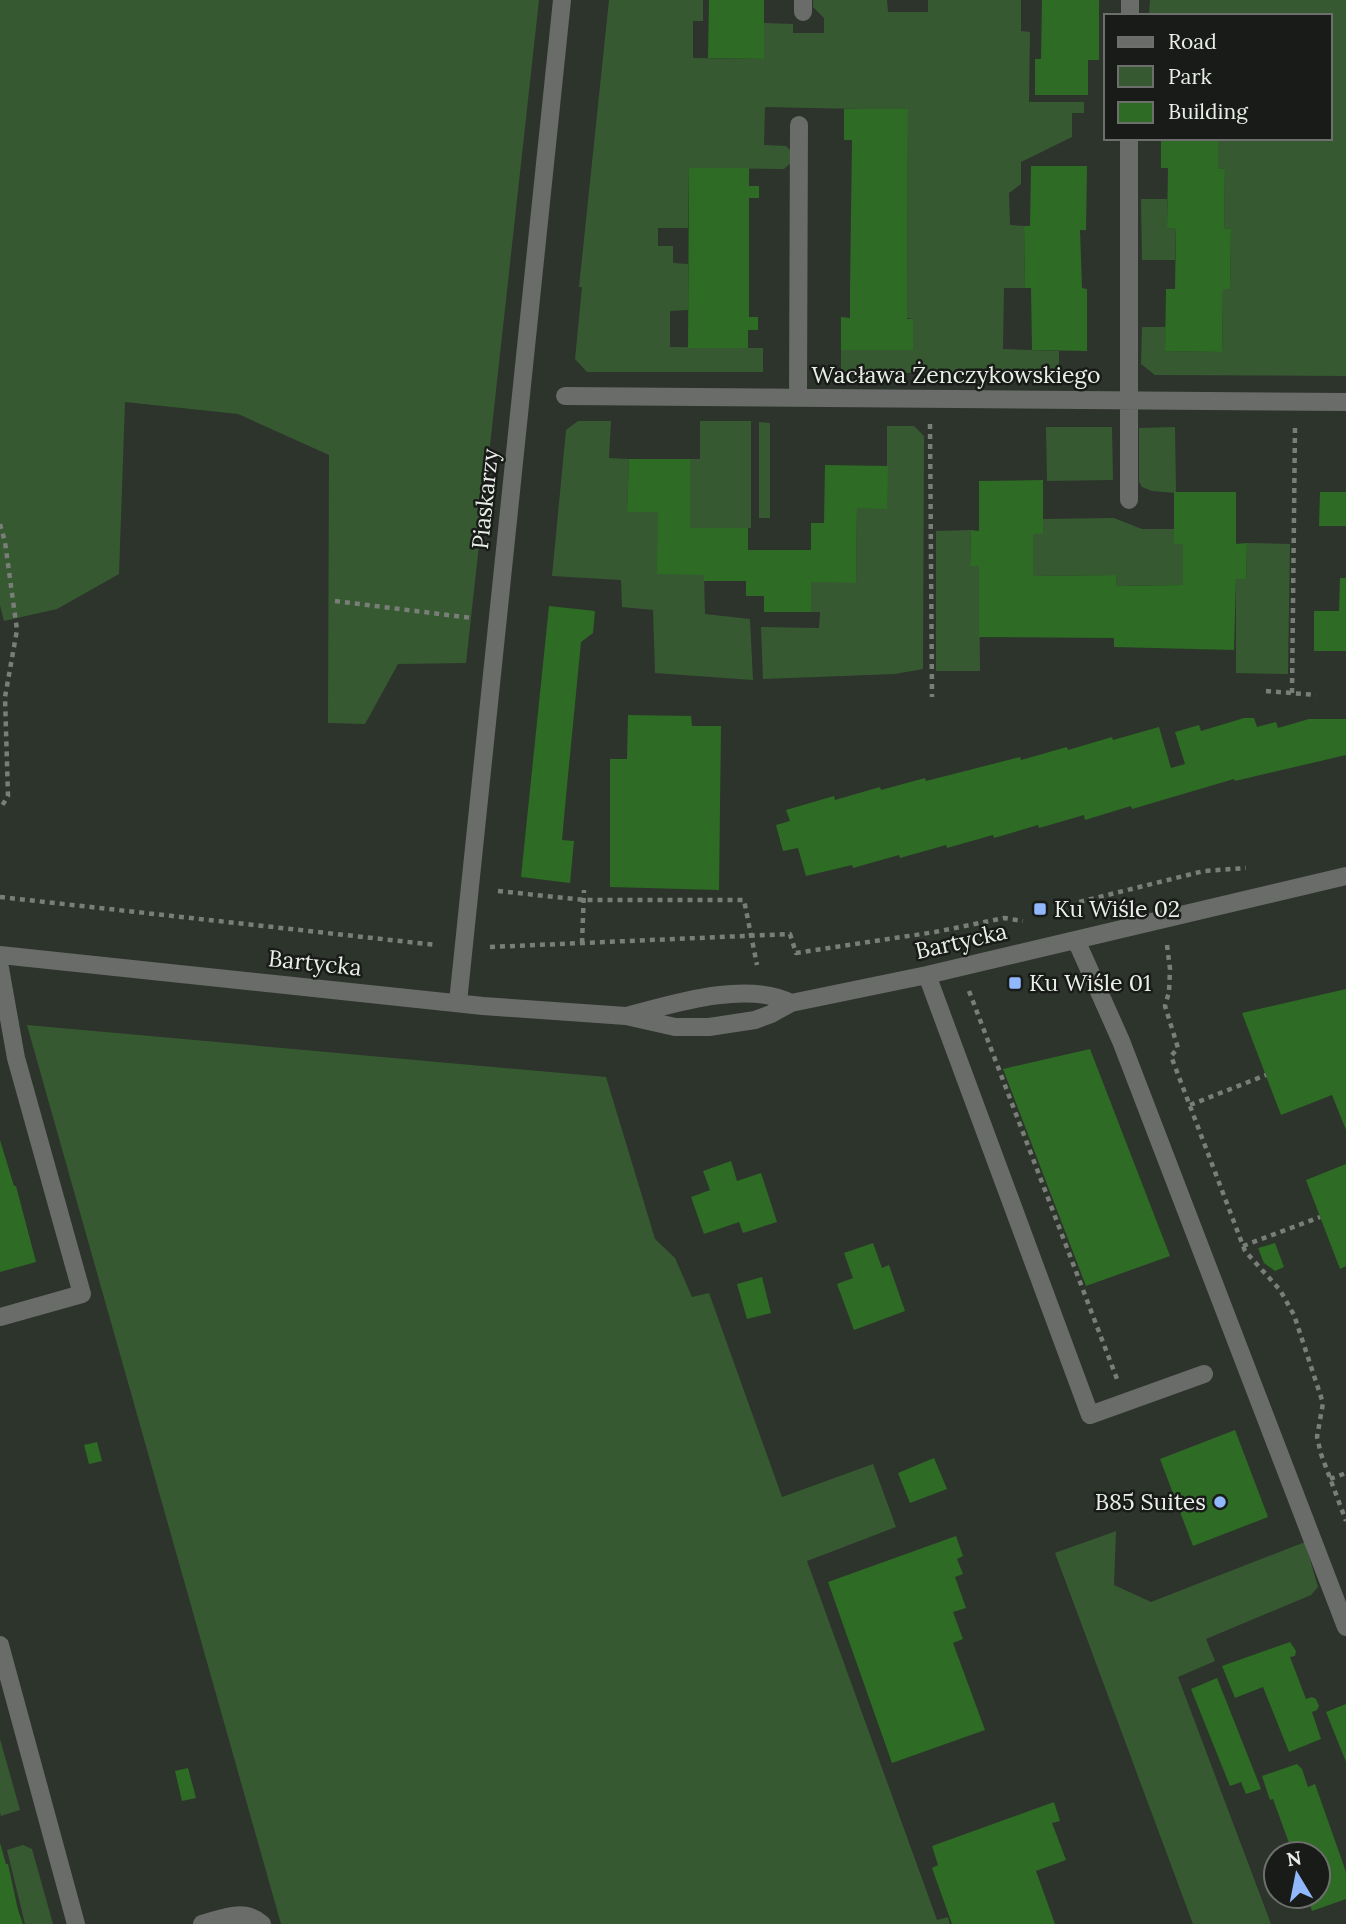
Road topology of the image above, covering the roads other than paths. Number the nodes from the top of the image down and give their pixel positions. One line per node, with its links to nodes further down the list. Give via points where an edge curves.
1 (562, 0): 14 (street, Piaskarzy)
2 (799, 125): 5 (street)
3 (1129, 140): 6 (street)
4 (565, 396): 5 (street, Wacława Żenczykowskiego)
5 (798, 398): 6 (street, Wacława Żenczykowskiego)
6 (1128, 400): 7 (street, Wacława Żenczykowskiego); 8 (street)
7 (1346, 402)
8 (1129, 500)
9 (1346, 876): 10 (street, Bartycka)
10 (1076, 940): 13 (street, Bartycka); 19 (street, via 1121,1041)
11 (0, 955): 14 (street, Bartycka)
12 (0, 968): 17 (street, via 16,1058 82,1294)
13 (927, 975): 15 (street, Bartycka); 18 (street, via 1090,1415)
14 (458, 1003): 16 (street, Bartycka)
15 (791, 1003): 16 (street, Bartycka, via 743,993); 16 (street, Bartycka, via 755,1020 709,1027 675,1027)
16 (626, 1016)
17 (0, 1317)
18 (1204, 1374)
19 (1346, 1627)
20 (0, 1648): 21 (street)
21 (76, 1924)
22 (202, 1924): 23 (street, via 245,1915)
23 (262, 1924)

